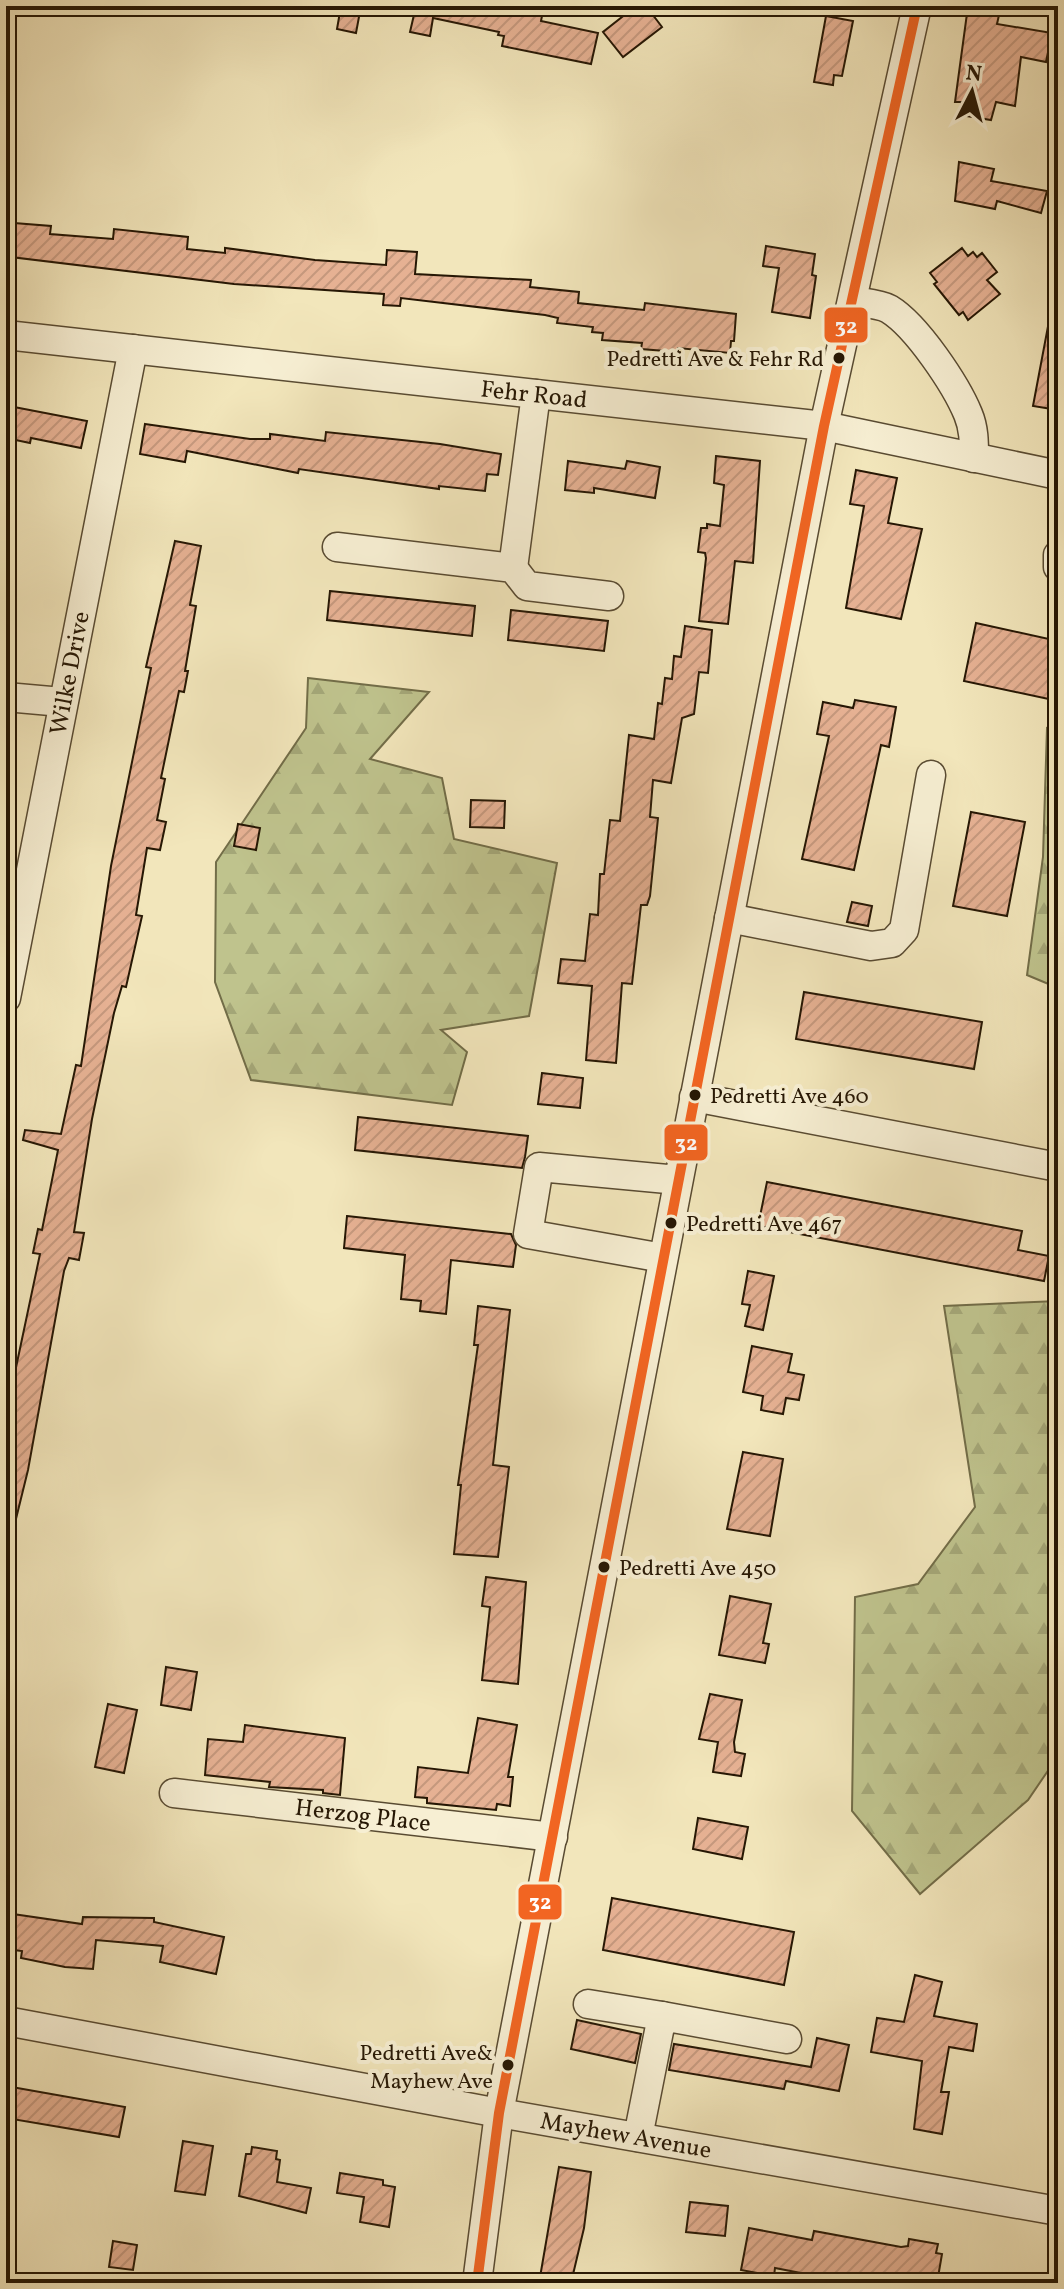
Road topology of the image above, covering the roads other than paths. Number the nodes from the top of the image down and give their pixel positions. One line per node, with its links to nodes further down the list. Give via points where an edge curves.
1 (917, 6): 2 (street)
2 (853, 301): 6 (street); 7 (street, via 887,308 908,325 969,416)
3 (6, 335): 4 (street, Fehr Road)
4 (133, 349): 5 (street, Fehr Road); 15 (street, Wilke Drive)
5 (536, 394): 6 (street, Fehr Road); 12 (street)
6 (824, 426): 7 (street, Fehr Road); 17 (street)
7 (974, 458): 8 (street, Fehr Road)
8 (1058, 475)
9 (337, 547): 12 (street)
10 (1058, 555): 11 (street)
11 (1058, 567)
12 (513, 568): 13 (street, via 527,586)
13 (609, 596)
14 (6, 697): 15 (street)
15 (62, 702): 18 (street, Wilke Drive)
16 (931, 775): 17 (street, via 904,930 892,943 871,946)
17 (729, 918): 19 (street)
18 (6, 998)
19 (694, 1097): 20 (street); 21 (street)
20 (1058, 1167)
21 (678, 1180): 22 (street); 22 (street, via 539,1167 528,1234)
22 (663, 1258): 24 (street)
23 (174, 1793): 24 (street, Herzog Place)
24 (553, 1837): 29 (street)
25 (588, 2004): 26 (street)
26 (662, 2016): 28 (street); 30 (street)
27 (6, 2021): 29 (street, Mayhew Avenue)
28 (787, 2039)
29 (499, 2113): 30 (street, Mayhew Avenue); 32 (street)
30 (638, 2137): 31 (street, Mayhew Avenue)
31 (1058, 2211)
32 (477, 2283)

